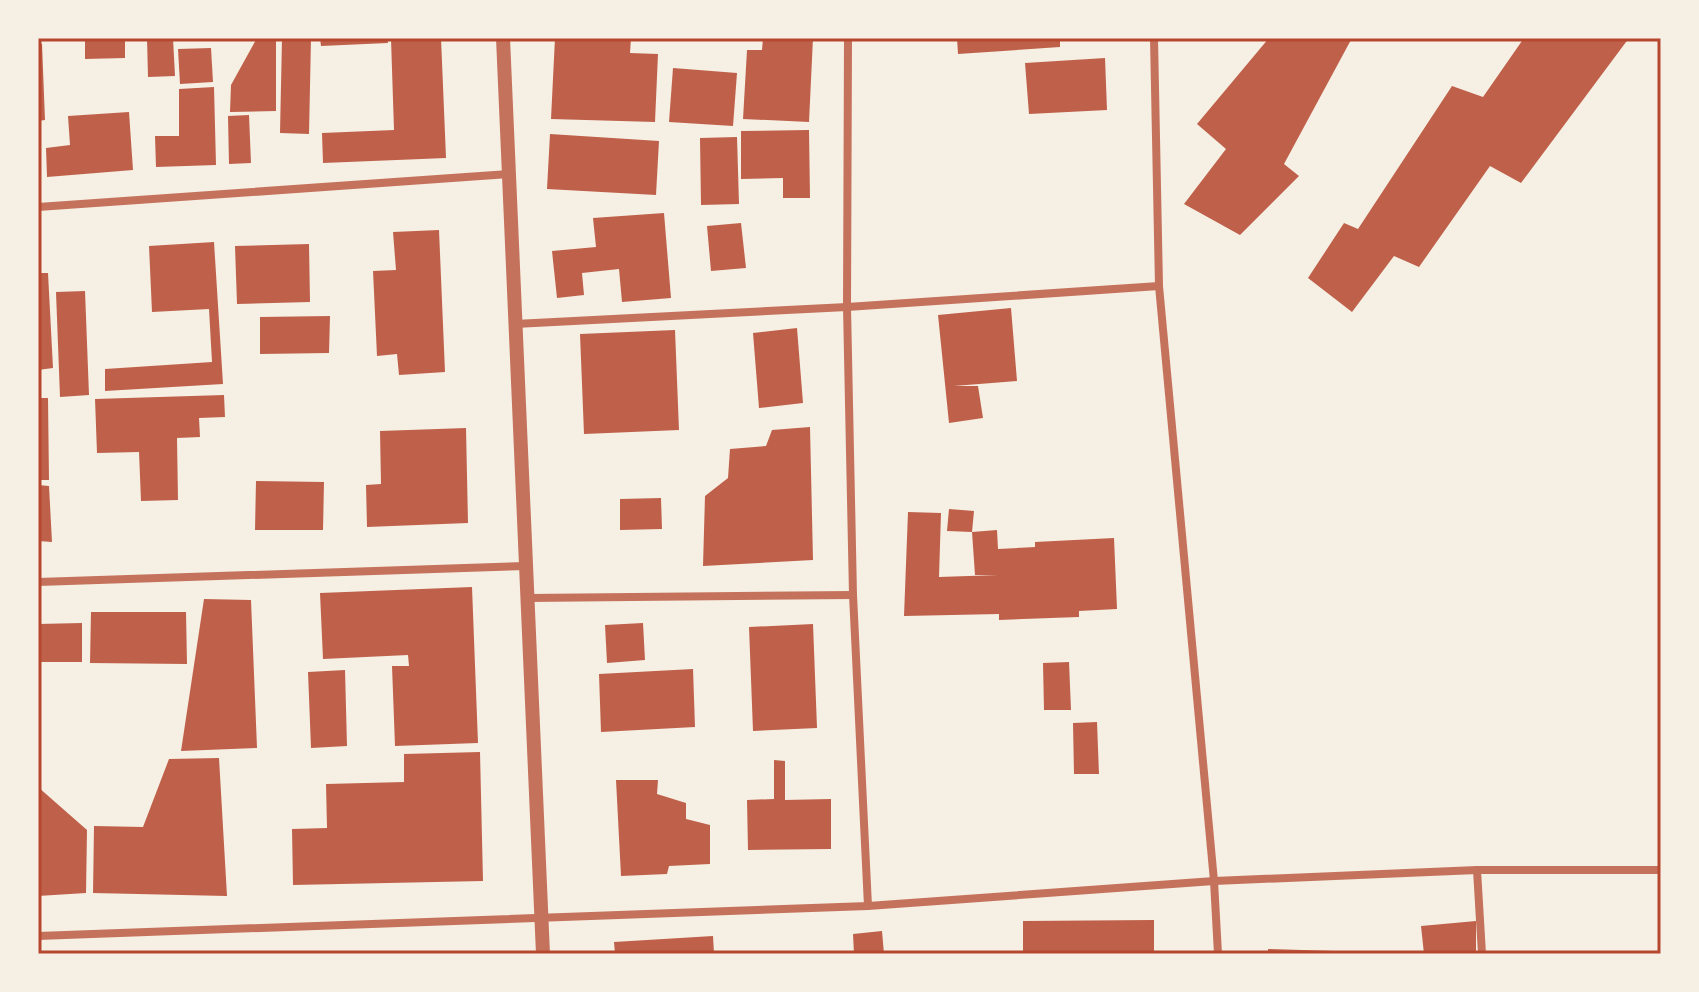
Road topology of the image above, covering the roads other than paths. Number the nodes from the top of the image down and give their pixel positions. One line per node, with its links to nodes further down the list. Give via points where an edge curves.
1 (503, 38): 4 (street)
2 (848, 38): 7 (street)
3 (1154, 38): 6 (street)
4 (509, 174): 5 (street); 8 (street)
5 (38, 207)
6 (1159, 286): 7 (street); 15 (street)
7 (847, 307): 8 (street); 11 (street)
8 (515, 324): 9 (street)
9 (526, 566): 10 (street); 12 (street)
10 (38, 582)
11 (853, 595): 12 (street); 16 (street)
12 (527, 598): 17 (street)
13 (1477, 870): 14 (street); 15 (street); 21 (street)
14 (1661, 870)
15 (1214, 881): 16 (street); 20 (street)
16 (868, 906): 17 (street)
17 (541, 918): 18 (street); 19 (street)
18 (38, 936)
19 (543, 954)
20 (1218, 954)
21 (1482, 954)

